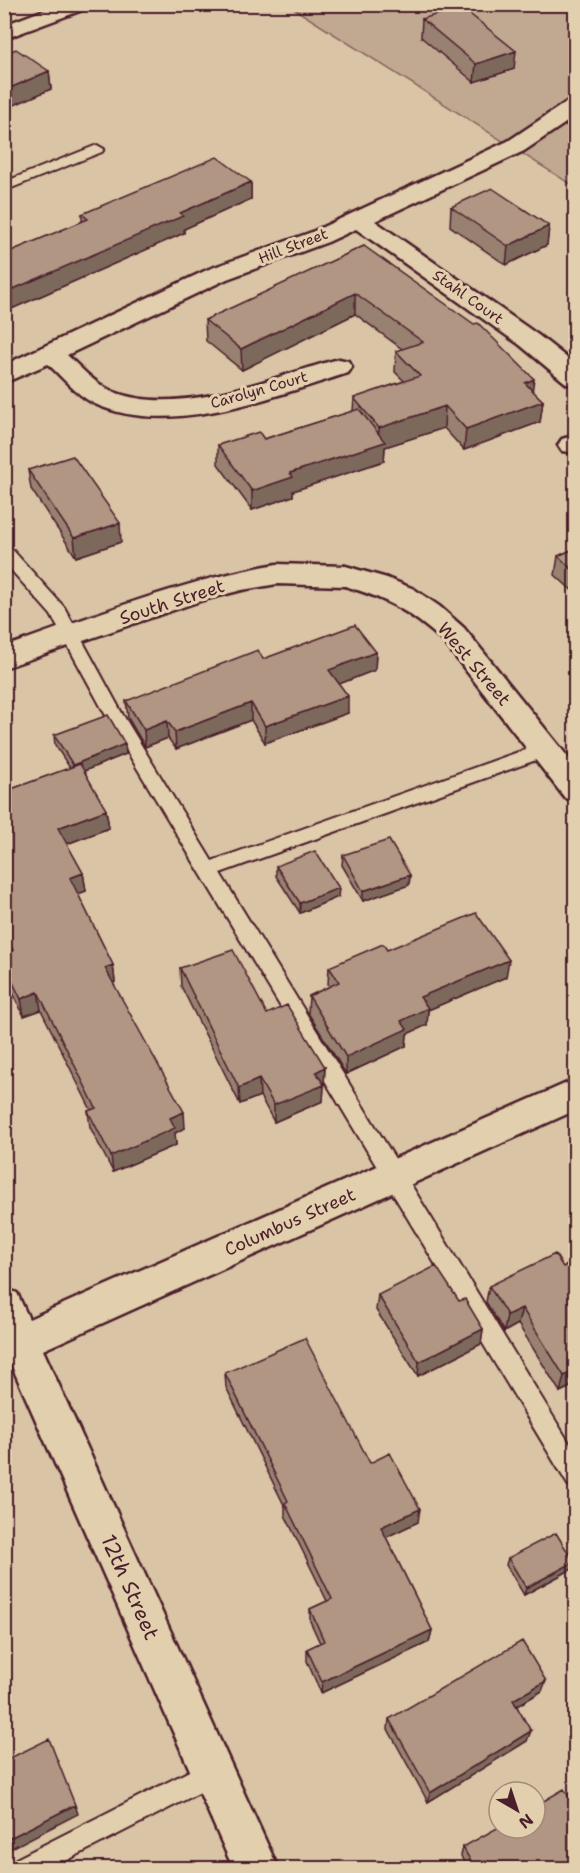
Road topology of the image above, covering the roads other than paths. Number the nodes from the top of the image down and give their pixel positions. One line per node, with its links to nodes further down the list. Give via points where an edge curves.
1 (81, 4): 2 (street)
2 (4, 33)
3 (576, 106): 6 (street, Hill Street, via 516,146)
4 (97, 149): 5 (lane)
5 (4, 187)
6 (358, 220): 7 (street, Hill Street, via 218,274); 10 (street, Stahl Court, via 529,340)
7 (51, 354): 8 (street, Carolyn Court, via 102,397 140,406 199,406); 9 (street, Hill Street)
8 (339, 367)
9 (4, 375)
10 (576, 378)
11 (4, 551): 13 (lane, via 47,596)
12 (345, 576): 13 (street, South Street, via 262,576 196,592); 15 (street, West Street, via 394,590 436,618 454,635)
13 (71, 636): 14 (street, South Street); 17 (lane)
14 (4, 658)
15 (544, 750): 16 (street, West Street); 17 (lane)
16 (576, 790)
17 (208, 870): 19 (lane)
18 (576, 1094): 19 (street, Columbus Street)
19 (394, 1175): 21 (street, Columbus Street); 22 (lane)
20 (4, 1305): 21 (street, 12th Street)
21 (13, 1345): 23 (street, 12th Street)
22 (576, 1477)
23 (213, 1772): 24 (lane); 25 (street, 12th Street)
24 (25, 1869)
25 (256, 1869)

